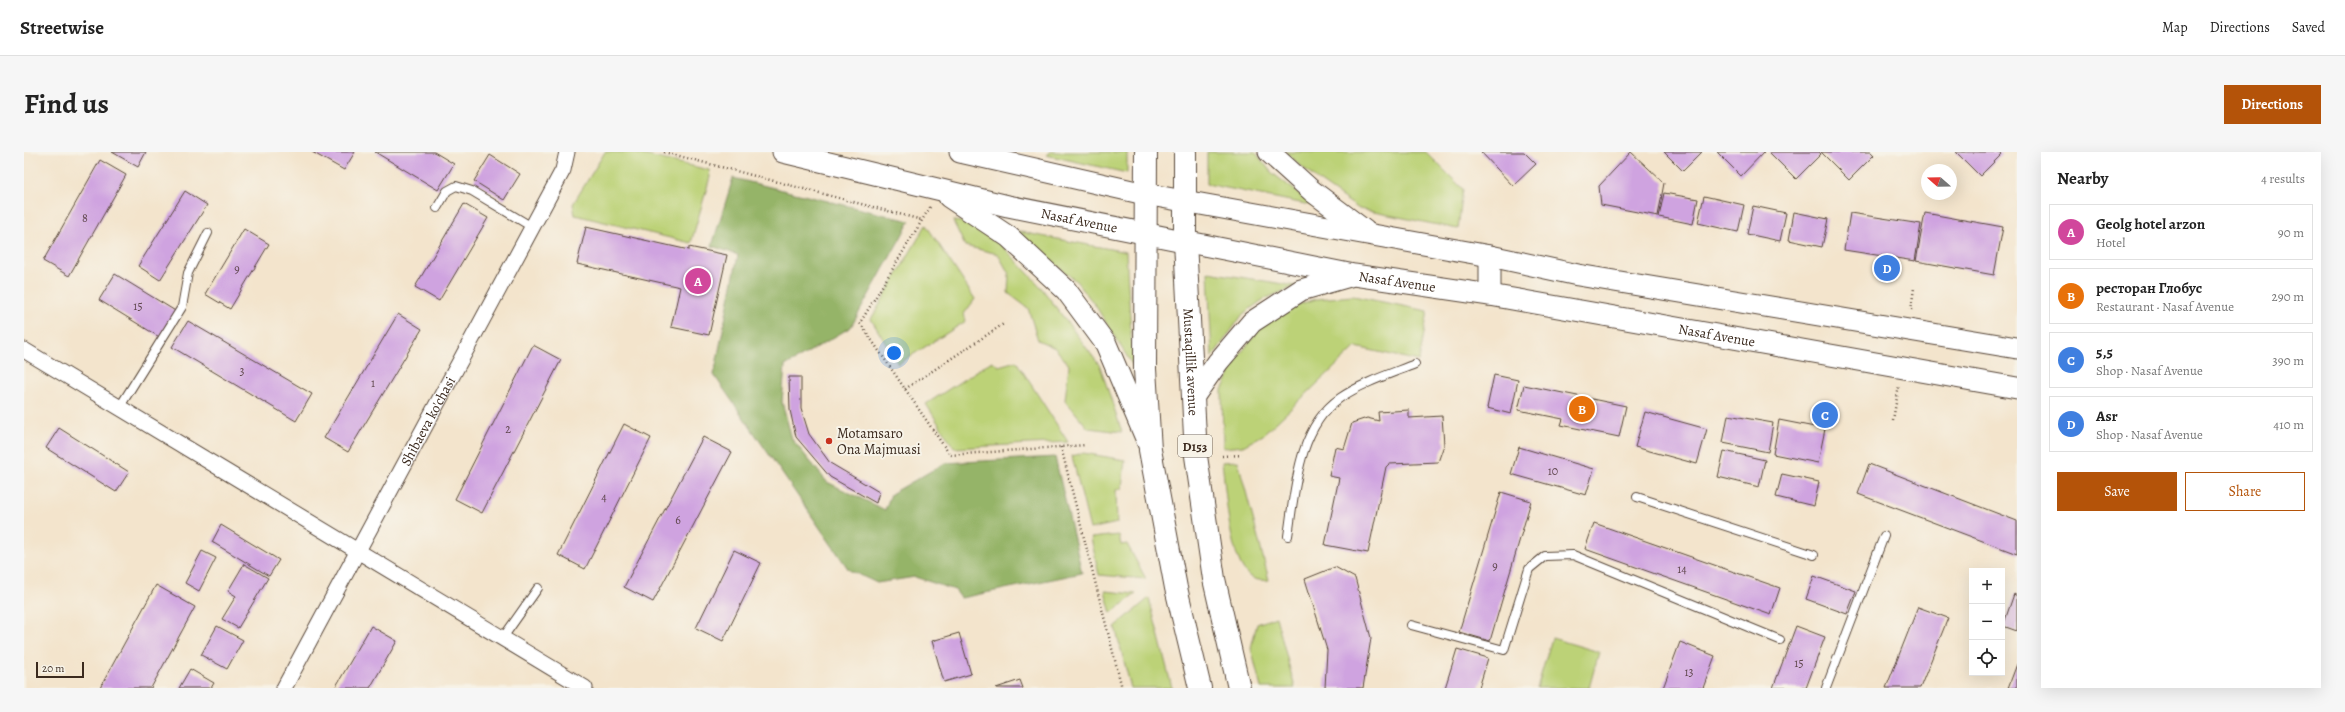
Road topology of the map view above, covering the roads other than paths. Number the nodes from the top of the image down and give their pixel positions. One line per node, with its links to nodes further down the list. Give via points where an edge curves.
1 (567, 152): 11 (street, Shibaeva ko'chasi, via 563,170)
2 (783, 152): 8 (main road, Nasaf Avenue)
3 (960, 152): 7 (main road)
4 (1146, 152): 7 (main road)
5 (1185, 152): 9 (main road, Mustaqillik avenue)
6 (1269, 152): 14 (main road, via 1312,191)
7 (1145, 194): 9 (main road); 13 (main road)
8 (933, 198): 13 (main road, Nasaf Avenue, via 1008,206); 25 (main road, via 1009,237 1066,290 1106,344)
9 (1186, 200): 14 (main road); 15 (main road, Mustaqillik avenue / D153)
10 (437, 208): 11 (lane, via 447,191 456,186 472,191)
11 (532, 227): 29 (street, Shibaeva ko'chasi)
12 (208, 233): 24 (lane, via 188,273 182,308)
13 (1146, 234): 15 (main road, Nasaf Avenue); 25 (main road, via 1145,369)
14 (1368, 234): 16 (main road)
15 (1185, 241): 17 (main road, Nasaf Avenue); 23 (main road, Mustaqillik avenue / D153)
16 (1490, 256): 18 (main road); 19 (main road, via 1578,275)
17 (1354, 275): 18 (main road, Nasaf Avenue); 23 (main road, via 1301,290 1252,322 1218,362)
18 (1490, 295): 22 (main road, Nasaf Avenue)
19 (2017, 348)
20 (24, 350): 24 (street)
21 (1415, 364): 27 (lane, via 1339,398 1313,426 1300,460)
22 (2017, 388)
23 (1194, 396): 38 (main road, Mustaqillik avenue / D153, via 1196,456 1214,578)
24 (120, 408): 29 (street)
25 (1150, 450): 37 (main road, via 1176,588)
26 (1637, 497): 30 (lane)
27 (1288, 536)
28 (1884, 536): 39 (lane)
29 (358, 553): 33 (street); 35 (street, Shibaeva ko'chasi)
30 (1814, 555)
31 (538, 588): 33 (lane)
32 (1411, 625): 34 (lane, via 1504,650 1529,569 1545,556 1573,555)
33 (502, 639): 36 (street)
34 (1780, 640)
35 (284, 688)
36 (585, 688)
37 (1200, 688)
38 (1239, 688)
39 (1826, 688)

